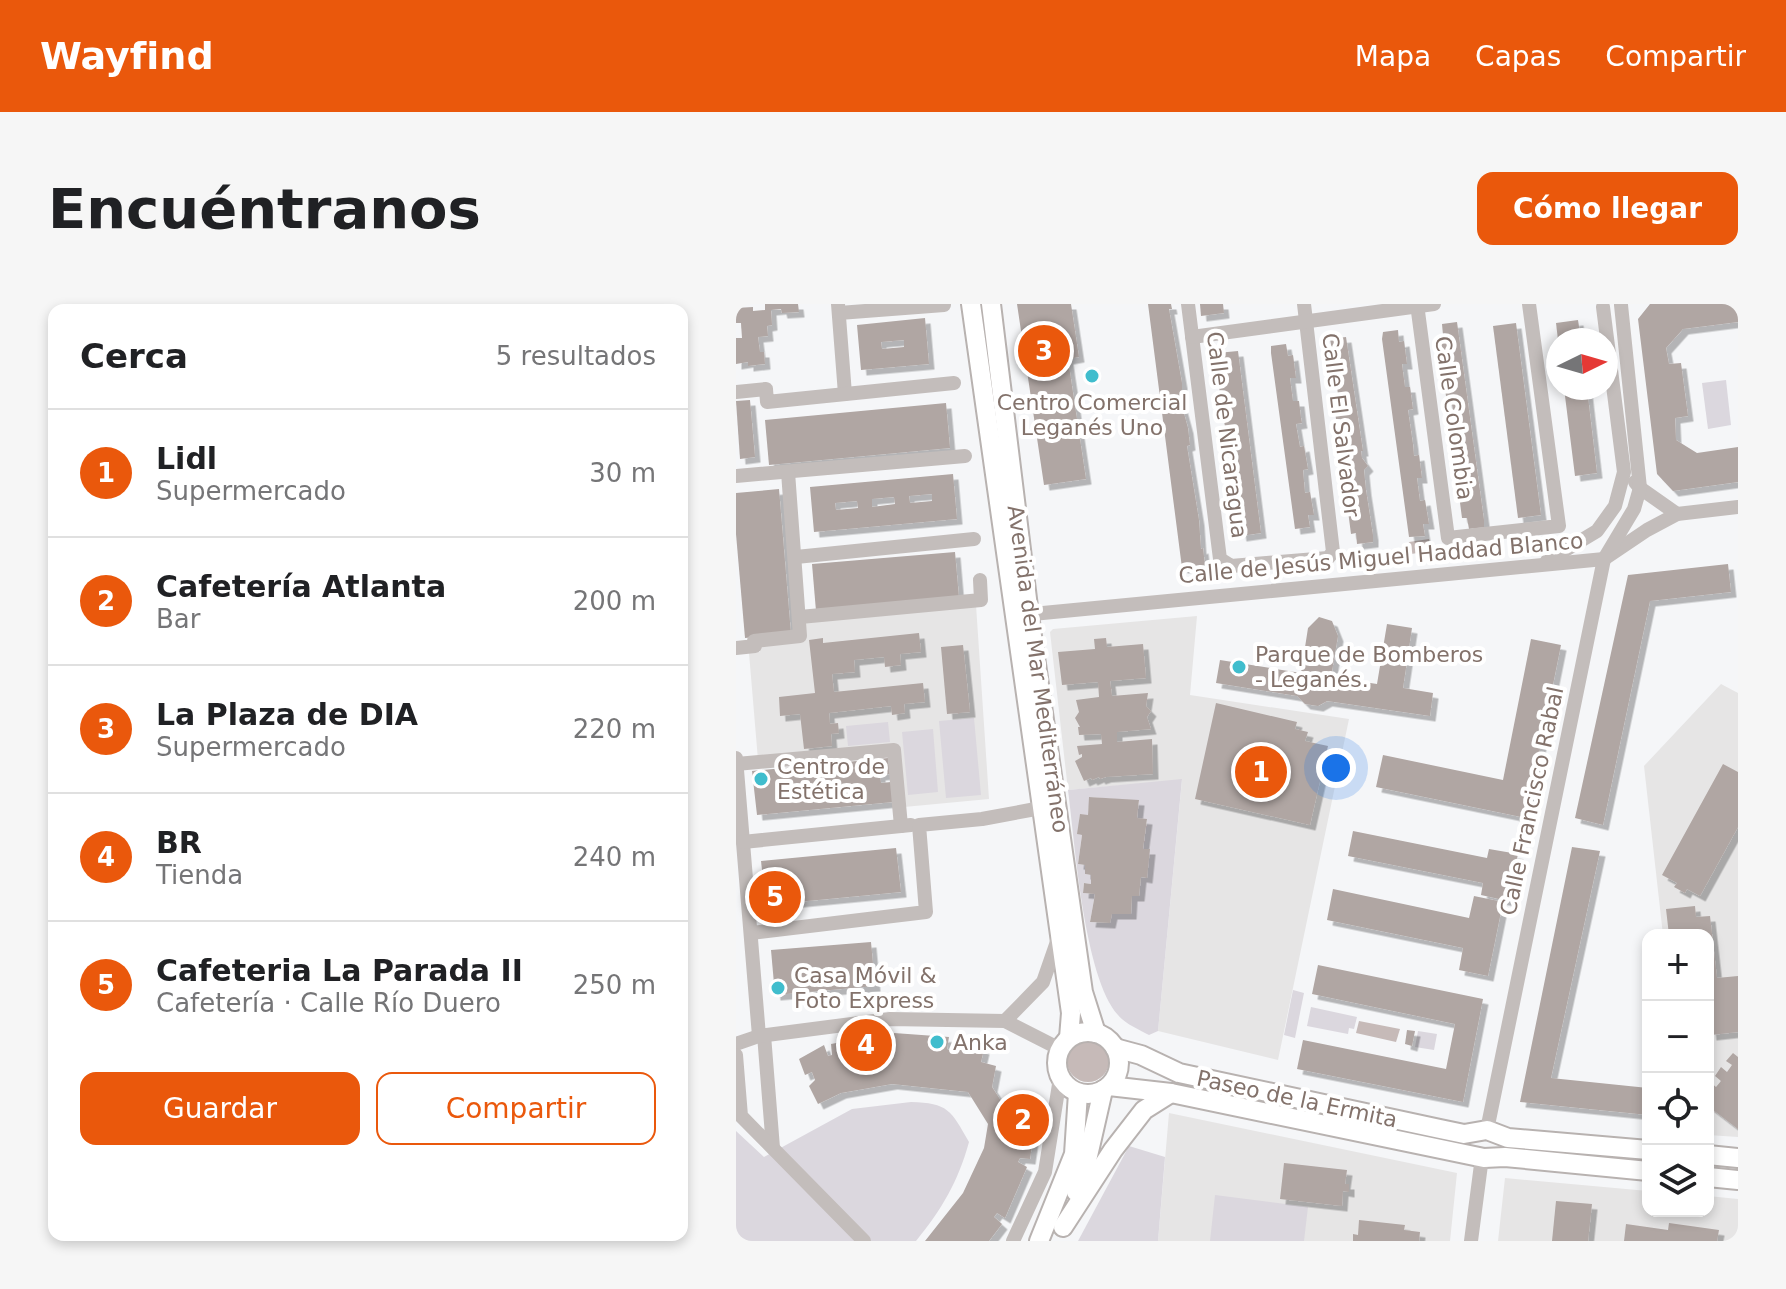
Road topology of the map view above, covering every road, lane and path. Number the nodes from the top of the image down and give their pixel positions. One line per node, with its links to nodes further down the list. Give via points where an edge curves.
1 (971, 304): 31 (main road, Avenida del Mar Mediterráneo)
2 (991, 304): 31 (main road, Avenida del Mar Mediterráneo)
3 (1188, 304): 13 (street, Calle de Nicaragua)
4 (1304, 304): 12 (street, Calle El Salvador)
5 (1434, 304): 9 (street)
6 (1529, 304): 9 (street, Calle Colombia, via 1559,526 1448,538)
7 (1621, 304): 10 (street); 21 (street)
8 (944, 305): 11 (street)
9 (1417, 305): 12 (street)
10 (1599, 305): 18 (street)
11 (838, 309): 16 (street)
12 (1306, 323): 13 (street); 29 (street, Calle El Salvador, via 1333,552 1328,558)
13 (1192, 337): 29 (street, Calle de Nicaragua, via 1220,559)
14 (954, 383): 16 (street)
15 (736, 392): 16 (street, via 766,389 767,402)
16 (845, 394)
17 (965, 456): 19 (street)
18 (1623, 466): 21 (street); 24 (street, via 1615,506)
19 (788, 472): 20 (street); 26 (street)
20 (736, 476)
21 (1640, 488): 23 (street); 27 (street, Calle Francisco Rabal, via 1634,509)
22 (1738, 507): 23 (street, Calle de Jesús Miguel Haddad Blanco)
23 (1677, 514): 27 (street, Calle de Jesús Miguel Haddad Blanco)
24 (1597, 531): 27 (street); 28 (street)
25 (974, 539): 26 (street)
26 (796, 557): 32 (street)
27 (1604, 559): 28 (street, Calle de Jesús Miguel Haddad Blanco); 54 (street, Calle Francisco Rabal)
28 (1541, 565): 31 (street, Calle de Jesús Miguel Haddad Blanco)
29 (1231, 566)
30 (980, 580): 32 (street, via 981,600)
31 (1023, 615): 36 (main road, Avenida del Mar Mediterráneo); 44 (main road, Avenida del Mar Mediterráneo, via 1083,992)
32 (800, 617): 33 (street, via 800,636)
33 (736, 648)
34 (736, 758): 35 (street)
35 (736, 764): 38 (street, via 894,750); 39 (street)
36 (1041, 808): 37 (street); 42 (main road, Avenida del Mar Mediterráneo)
37 (919, 825): 38 (street); 41 (street, via 926,912)
38 (901, 826): 39 (street)
39 (743, 842): 40 (street)
40 (740, 861): 41 (street)
41 (751, 933): 45 (street)
42 (1059, 936): 43 (street, Avenida del Mar Mediterráneo, via 1043,982); 46 (main road, Avenida del Mar Mediterráneo, via 1071,1013)
43 (1005, 1021): 45 (street, via 890,1019); 46 (street)
44 (1096, 1033): 46 (main road, via 1087,1031); 48 (main road)
45 (762, 1036): 47 (street); 55 (street)
46 (1064, 1043): 50 (main road, via 1057,1068)
47 (736, 1044)
48 (1115, 1048): 51 (main road, via 1118,1068); 54 (main road, Paseo de la Ermita, via 1206,1079 1452,1132)
49 (736, 1055): 55 (street, via 741,1116)
50 (1060, 1078): 52 (main road); 65 (street, via 1045,1172)
51 (1106, 1088): 52 (main road); 53 (main road, Paseo de la Ermita); 63 (main road, via 1085,1169)
52 (1078, 1093): 66 (main road, via 1074,1154)
53 (1171, 1093): 58 (main road, Paseo de la Ermita); 63 (main road, via 1144,1110)
54 (1489, 1131): 56 (main road, Paseo de la Ermita, via 1522,1140); 58 (main road, via 1501,1146)
55 (773, 1148): 64 (street)
56 (1642, 1150)
57 (1714, 1156): 59 (main road)
58 (1485, 1157): 60 (main road, Paseo de la Ermita); 67 (street)
59 (1738, 1158)
60 (1642, 1170)
61 (1714, 1178): 62 (main road)
62 (1738, 1180)
63 (1058, 1234)
64 (864, 1241)
65 (1013, 1241)
66 (1039, 1241)
67 (1471, 1241)

